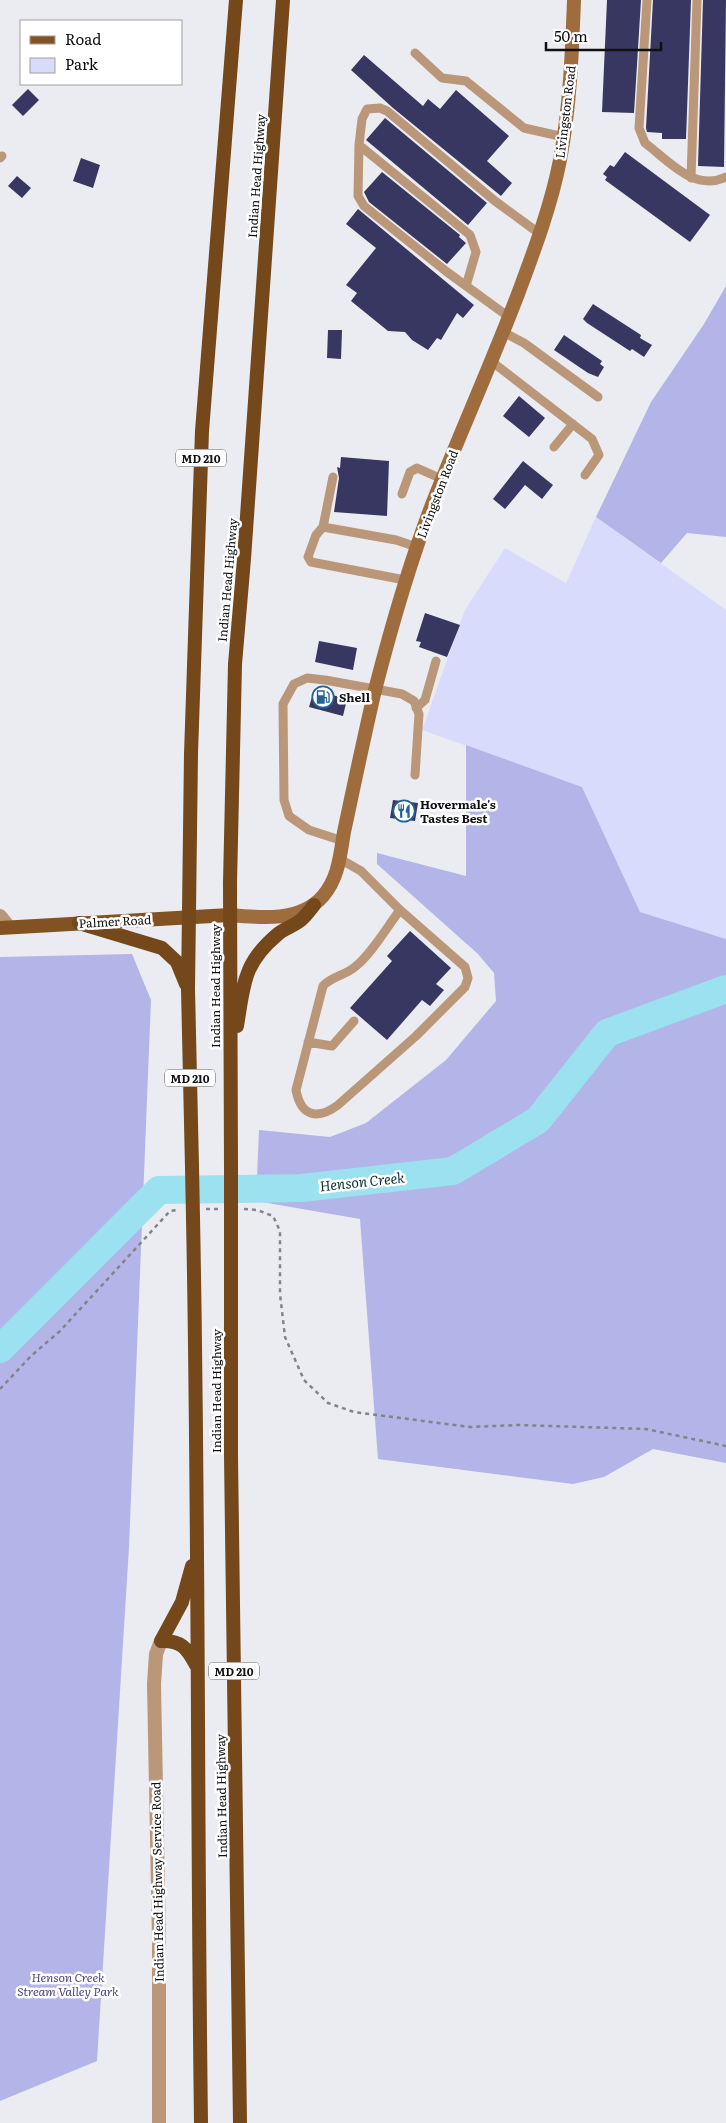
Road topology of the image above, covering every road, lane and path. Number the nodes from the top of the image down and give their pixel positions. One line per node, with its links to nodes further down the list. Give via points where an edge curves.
1 (236, 0): 36 (highway, Indian Head Highway / MD 210, via 202,431 191,754)
2 (283, 0): 34 (highway, Indian Head Highway / MD 210, via 235,664)
3 (574, 0): 7 (main road, Livingston Road)
4 (647, 0): 10 (lane, via 639,128 645,143)
5 (697, 0): 10 (lane)
6 (415, 53): 7 (lane, via 442,78 466,81 524,128)
7 (564, 137): 11 (main road, Livingston Road)
8 (359, 144): 11 (lane, via 362,119 368,109 387,111); 12 (lane, via 358,196 364,206); 12 (lane, via 470,235 476,252)
9 (726, 177): 10 (lane, via 716,182)
10 (691, 178)
11 (540, 234): 13 (main road, Livingston Road)
12 (466, 286): 13 (lane)
13 (509, 317): 14 (main road, Livingston Road)
14 (503, 332): 15 (main road, Livingston Road); 16 (lane, via 524,343)
15 (491, 361): 17 (lane); 21 (main road, Livingston Road)
16 (598, 397)
17 (573, 424): 18 (lane); 19 (lane, via 592,438 599,454)
18 (554, 447)
19 (585, 475)
20 (333, 477): 23 (lane)
21 (442, 479): 22 (lane, via 417,468 410,472); 24 (main road, Livingston Road)
22 (402, 494)
23 (324, 527): 24 (lane); 25 (lane, via 316,535 308,556 311,562)
24 (417, 547): 25 (main road, Livingston Road)
25 (405, 580): 27 (main road, Livingston Road)
26 (436, 661): 28 (lane, via 425,700)
27 (375, 691): 28 (lane, via 402,694 414,701); 30 (main road, Livingston Road); 30 (lane, via 307,678 294,684 283,704 284,800 289,816 309,830)
28 (416, 708): 29 (lane, via 419,714)
29 (415, 775)
30 (343, 842): 31 (main road, Livingston Road)
31 (340, 859): 32 (main road, Livingston Road, via 333,882); 33 (lane, via 361,871)
32 (314, 905): 34 (main road, via 289,914 263,918); 42 (highway, via 302,920 284,929 265,945 251,963 245,979)
33 (400, 910): 41 (lane, via 357,966 330,978 323,986); 41 (lane, via 465,967 468,978 465,987 416,1036 328,1112 317,1114 305,1110 298,1102 296,1090)
34 (230, 915): 36 (main road, Palmer Road); 42 (highway, Indian Head Highway / MD 210)
35 (0, 916): 38 (street)
36 (190, 917): 37 (main road, Palmer Road); 39 (highway, Indian Head Highway / MD 210)
37 (79, 924): 38 (main road, Palmer Road); 39 (highway, via 162,948 177,962)
38 (5, 928)
39 (188, 989): 43 (highway, Indian Head Highway / MD 210, bridge)
40 (354, 1021): 41 (lane, via 332,1046)
41 (308, 1042)
42 (230, 1064): 44 (highway, Indian Head Highway / MD 210, bridge)
43 (192, 1212): 44 (path); 45 (path, via 170,1211 60,1331); 47 (highway, Indian Head Highway / MD 210)
44 (231, 1212): 46 (path, via 257,1210 273,1216 280,1231 280,1294 285,1337 304,1380 328,1403 354,1412 470,1427 519,1425 646,1429); 52 (highway, Indian Head Highway / MD 210)
45 (0, 1389)
46 (726, 1446)
47 (197, 1546): 48 (highway, via 182,1602); 49 (highway, Indian Head Highway / MD 210)
48 (161, 1641): 49 (highway, via 182,1645); 50 (street, Indian Head Highway Service Road, via 156,1654 154,1684)
49 (196, 1666): 51 (highway, Indian Head Highway / MD 210)
50 (159, 2123)
51 (201, 2123)
52 (240, 2123)

